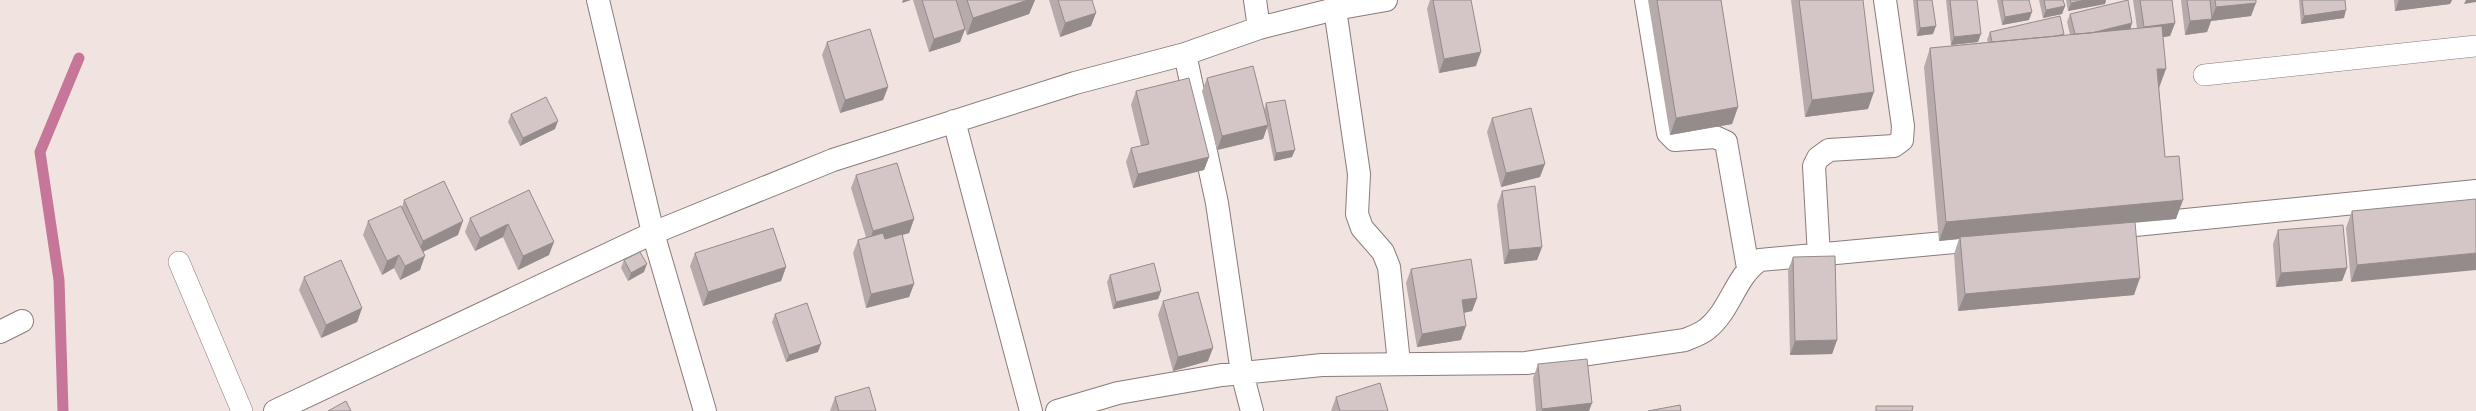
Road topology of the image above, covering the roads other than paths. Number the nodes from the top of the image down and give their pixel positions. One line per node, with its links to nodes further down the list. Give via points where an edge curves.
1 (598, 0): 14 (street)
2 (1255, 0): 7 (street)
3 (1386, 0): 6 (street)
4 (1646, 0): 18 (street, via 1668,133 1675,140 1715,137 1726,142)
5 (1885, 0): 16 (street, via 1903,126 1902,140 1894,146 1829,150 1818,158 1814,166)
6 (1336, 9): 7 (street); 21 (street, via 1359,174 1357,214 1362,228 1383,252 1389,267)
7 (1259, 28): 9 (street)
8 (2476, 46): 10 (lane)
9 (1186, 54): 11 (street, via 1075,83); 22 (street, via 1217,203)
10 (2204, 75)
11 (954, 121): 14 (street, via 832,160); 26 (street)
12 (2476, 191): 13 (street)
13 (2082, 230)
14 (653, 233): 24 (street); 25 (street)
15 (2003, 238): 16 (street)
16 (1818, 256): 18 (street, via 1760,260)
17 (179, 262): 23 (lane)
18 (1748, 268): 21 (street, via 1723,312 1707,329 1685,340 1526,363)
19 (22, 321): 20 (street)
20 (0, 332)
21 (1399, 363): 22 (street, via 1322,365)
22 (1242, 373): 27 (street, via 1118,393); 28 (street)
23 (242, 411)
24 (275, 411)
25 (705, 411)
26 (1031, 411)
27 (1057, 411)
28 (1252, 411)

